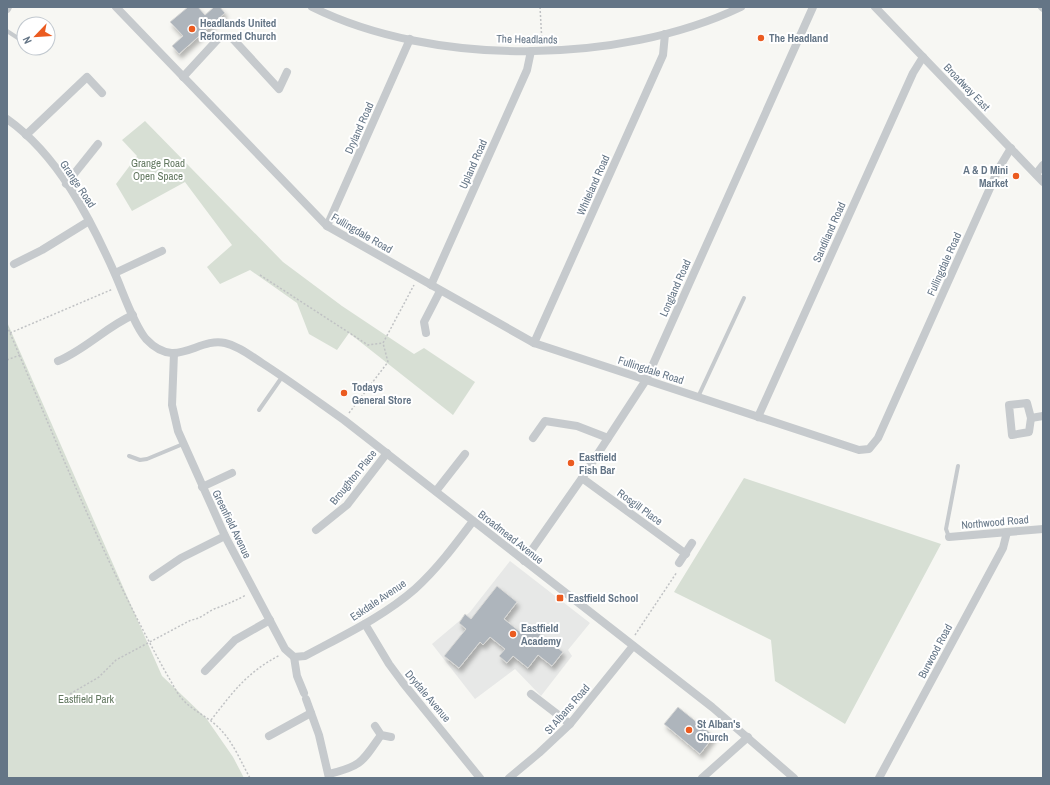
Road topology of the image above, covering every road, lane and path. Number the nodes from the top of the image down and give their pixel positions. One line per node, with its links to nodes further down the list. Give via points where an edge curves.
1 (116, 7): 15 (street, Fullingdale Road)
2 (312, 7): 10 (street, The Headlands, via 364,27)
3 (540, 7): 12 (path)
4 (741, 7): 8 (street, The Headlands)
5 (813, 7): 47 (street, Longland Road)
6 (875, 7): 13 (street, Broadway East)
7 (7, 31): 9 (lane)
8 (665, 34): 12 (street, The Headlands, via 605,46); 40 (street, Whiteland Road, via 663,55)
9 (16, 37)
10 (410, 39): 11 (street, The Headlands, via 470,48); 26 (street, Dryland Road)
11 (531, 51): 12 (street, The Headlands); 32 (street, Upland Road, via 527,70)
12 (542, 51)
13 (924, 56): 20 (street, Broadway East); 51 (street, Sandiland Road, via 909,80)
14 (287, 72): 15 (street, via 279,89 233,39 225,36 218,39)
15 (183, 77): 26 (street, Fullingdale Road)
16 (102, 93): 18 (street, via 87,76)
17 (8, 121): 18 (street, Grange Road)
18 (26, 135): 24 (street, Grange Road)
19 (98, 144): 24 (street)
20 (1011, 148): 22 (street, Broadway East); 51 (street, Fullingdale Road, via 999,168 873,446 865,450 853,449)
21 (1043, 165): 22 (street)
22 (1036, 174): 23 (street, Broadway East)
23 (1043, 182)
24 (66, 184): 25 (street, Grange Road)
25 (89, 221): 28 (street); 29 (street, Grange Road)
26 (328, 226): 31 (street, Fullingdale Road)
27 (162, 251): 29 (street)
28 (14, 264)
29 (115, 273): 33 (street, Grange Road)
30 (260, 274): 41 (path, via 368,345)
31 (418, 278): 32 (street, Fullingdale Road); 41 (path)
32 (431, 285): 34 (street, Fullingdale Road)
33 (121, 286): 36 (street, Grange Road); 38 (path)
34 (440, 291): 39 (street, via 424,322); 40 (street, Fullingdale Road)
35 (744, 298): 48 (lane)
36 (133, 315): 42 (street, Grange Road, via 146,339 159,349); 45 (street, via 114,324 80,350)
37 (7, 326): 38 (path)
38 (10, 333): 43 (path)
39 (426, 333)
40 (534, 342): 47 (street, Fullingdale Road)
41 (383, 343): 53 (path, via 388,362)
42 (174, 353): 46 (street, Broadmead Avenue, via 186,352 212,343 229,344); 56 (street, Greenfield Avenue, via 172,405)
43 (20, 355): 44 (path); 79 (path, via 92,526)
44 (7, 360)
45 (58, 361)
46 (283, 376): 49 (lane); 53 (street, Broadmead Avenue)
47 (646, 380): 48 (street, Fullingdale Road); 55 (street, Longland Road)
48 (698, 398): 51 (street, Fullingdale Road)
49 (259, 410)
50 (1043, 416): 52 (street)
51 (758, 417)
52 (1031, 418)
53 (344, 420): 57 (street, Broadmead Avenue)
54 (533, 438): 55 (street, via 545,421 577,426)
55 (608, 438): 62 (street, Longland Road)
56 (183, 444): 59 (lane, via 147,459 140,460); 63 (street, Greenfield Avenue)
57 (387, 453): 64 (street, Broadmead Avenue); 67 (street, Broughton Place, via 347,505)
58 (464, 454): 64 (street)
59 (129, 456)
60 (958, 466): 70 (lane, via 946,529)
61 (232, 473): 63 (street)
62 (582, 478): 72 (street, Rosgill Place); 73 (street, Longland Road)
63 (202, 487): 69 (street, Greenfield Avenue)
64 (436, 491): 65 (street, Broadmead Avenue)
65 (473, 521): 73 (street, Broadmead Avenue); 78 (street, Eskdale Avenue, via 414,590)
66 (1043, 529): 68 (street, Northwood Road)
67 (316, 530)
68 (1007, 532): 70 (street, Northwood Road); 100 (street, Burwood Road, via 1003,548)
69 (225, 536): 75 (street, via 181,558); 76 (street, Greenfield Avenue)
70 (949, 538)
71 (692, 543): 72 (street)
72 (686, 554): 74 (street)
73 (524, 561): 80 (street, Broadmead Avenue)
74 (680, 563): 80 (path, via 680,567)
75 (153, 577)
76 (253, 591): 77 (street, Greenfield Avenue); 79 (path)
77 (270, 620): 81 (street, Greenfield Avenue); 83 (street, via 235,640)
78 (365, 624): 82 (street, Eskdale Avenue, via 305,656); 97 (street, Drydale Avenue, via 403,683)
79 (149, 642): 84 (path, via 116,660 99,677); 87 (path, via 178,694 197,712)
80 (631, 644): 88 (street, St Albans Road); 93 (street, Broadmead Avenue)
81 (287, 652): 82 (street, Greenfield Avenue); 87 (path, via 243,680)
82 (294, 657): 86 (street, via 297,676)
83 (205, 671)
84 (70, 694)
85 (531, 694): 88 (street)
86 (312, 713): 91 (street); 94 (street)
87 (211, 720): 96 (path, via 230,741)
88 (570, 724): 98 (street, St Albans Road)
89 (375, 726): 90 (street)
90 (381, 735): 92 (street); 94 (street, via 360,763)
91 (269, 736)
92 (391, 737)
93 (748, 737): 95 (street); 99 (street, Broadmead Avenue)
94 (329, 776)
95 (705, 777)
96 (250, 778)
97 (480, 778)
98 (509, 778)
99 (794, 778)
100 (879, 778)

